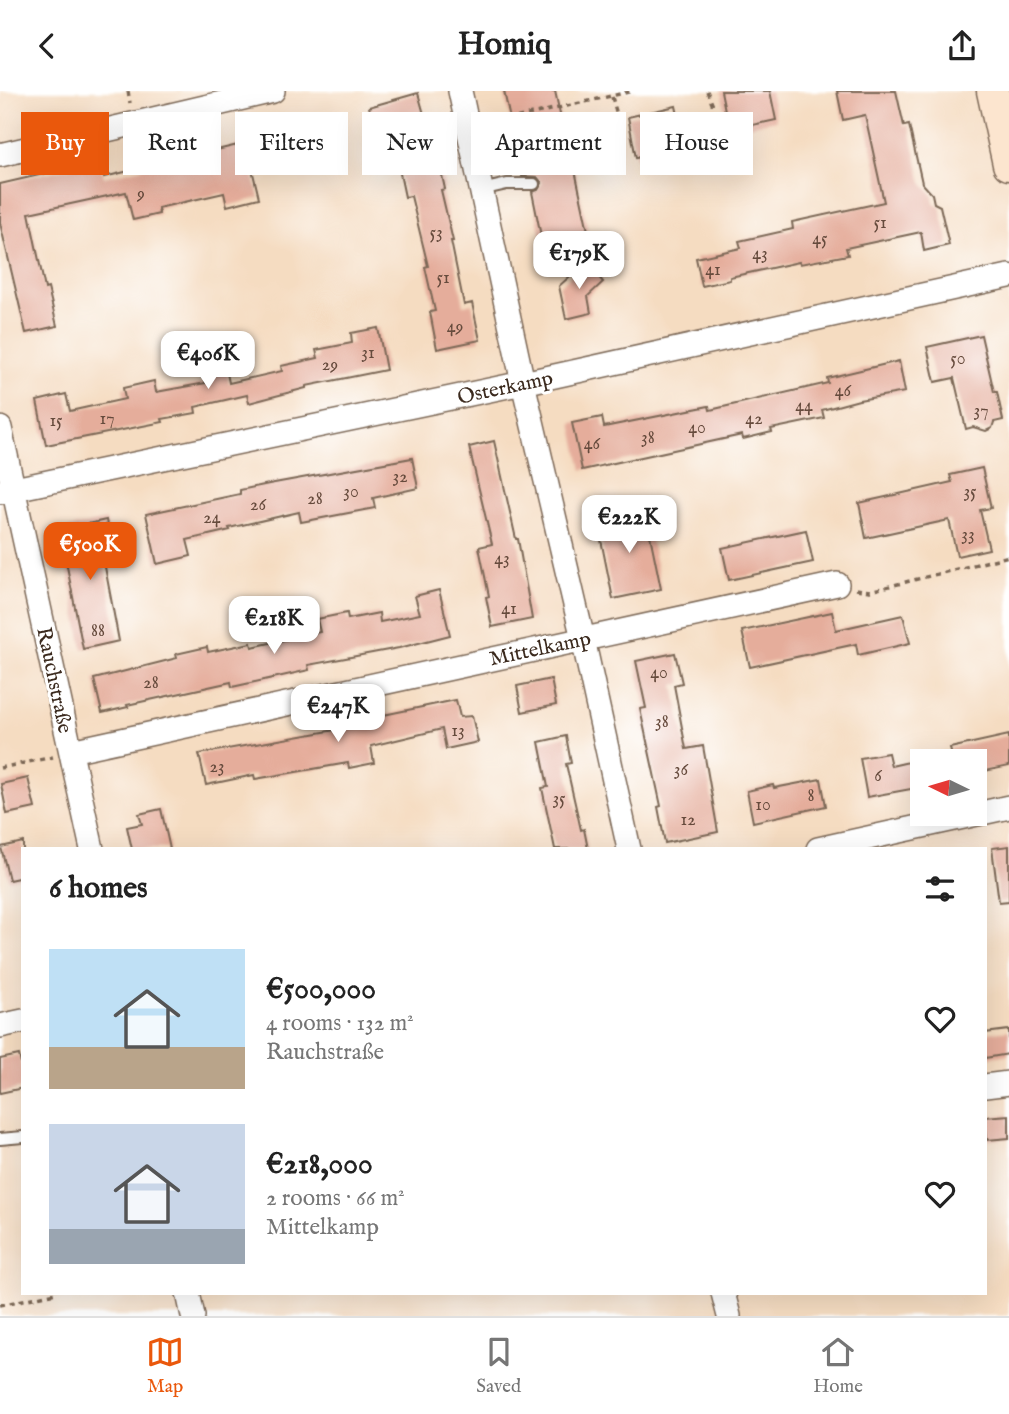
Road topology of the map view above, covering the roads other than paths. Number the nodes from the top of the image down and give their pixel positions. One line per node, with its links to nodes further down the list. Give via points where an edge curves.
1 (273, 91): 4 (street)
2 (460, 91): 7 (street)
3 (993, 91): 5 (main road)
4 (0, 155)
5 (1009, 164)
6 (534, 184): 7 (lane)
7 (481, 190): 9 (street)
8 (1009, 276): 9 (street, Osterkamp)
9 (523, 383): 11 (street, Osterkamp); 13 (street)
10 (0, 428): 11 (street, Rauchstraße)
11 (7, 491): 14 (street, Rauchstraße)
12 (837, 585): 13 (street, Mittelkamp)
13 (583, 639): 14 (street, Mittelkamp); 17 (street)
14 (63, 754): 16 (street, Rauchstraße)
15 (1009, 807): 18 (street)
16 (91, 847)
17 (629, 847)
18 (827, 847)
19 (21, 1021): 20 (street)
20 (0, 1026)
21 (1009, 1083): 22 (street)
22 (987, 1086)
23 (21, 1137): 24 (lane)
24 (0, 1139)
25 (188, 1295): 27 (street)
26 (724, 1295): 28 (street)
27 (193, 1316)
28 (729, 1316)

